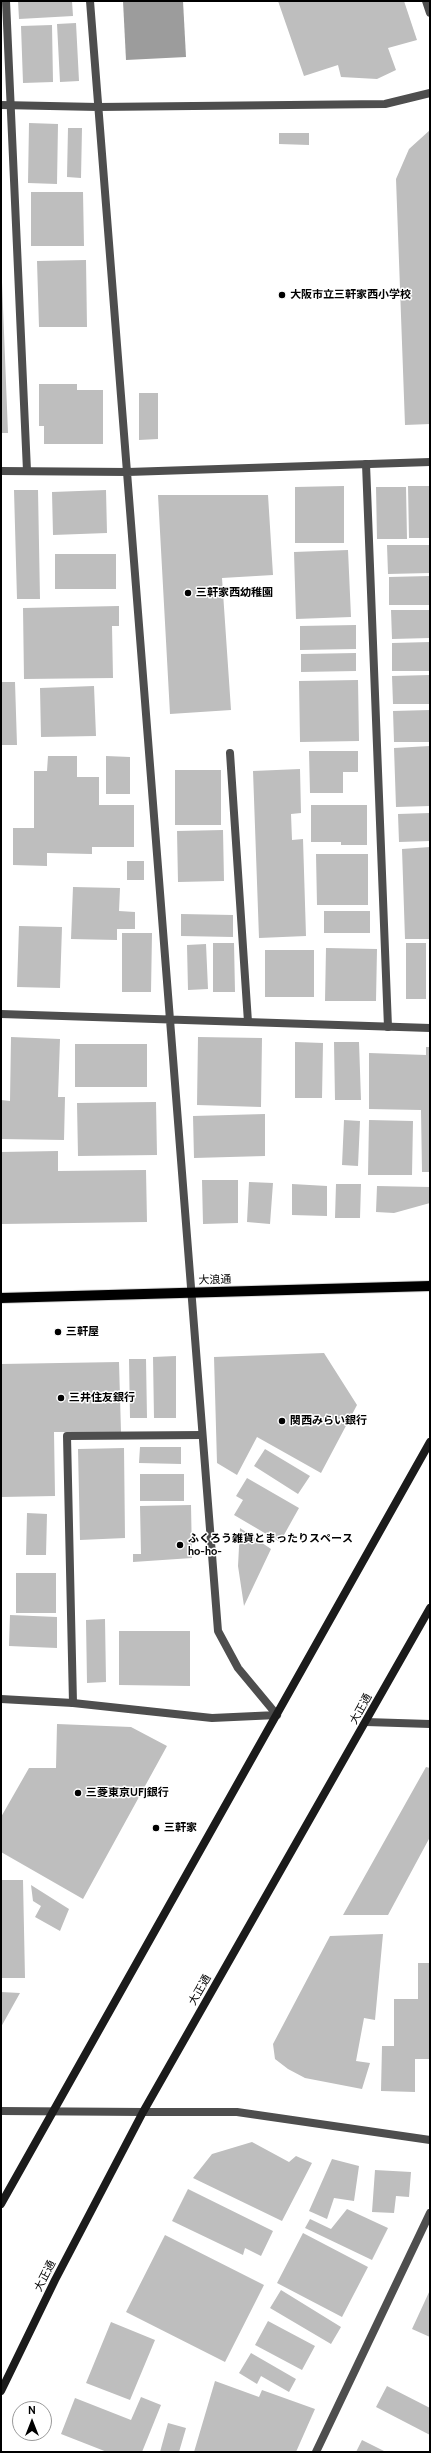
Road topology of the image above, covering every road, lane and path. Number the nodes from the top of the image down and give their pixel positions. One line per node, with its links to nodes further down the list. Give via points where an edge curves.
1 (6, 1): 7 (street)
2 (90, 1): 8 (street)
3 (426, 1): 4 (street)
4 (430, 13)
5 (430, 93): 8 (street, via 385,104)
6 (1, 105): 7 (street)
7 (12, 106): 8 (street); 12 (street)
8 (98, 107): 13 (street)
9 (430, 462): 10 (street)
10 (366, 464): 13 (street); 18 (street)
11 (1, 471): 12 (street)
12 (28, 471): 13 (street)
13 (128, 472): 16 (street)
14 (230, 753): 17 (street)
15 (1, 1014): 16 (street)
16 (169, 1019): 17 (street); 21 (street)
17 (248, 1022): 18 (street)
18 (388, 1027): 19 (street)
19 (430, 1028)
20 (430, 1286): 21 (main road, 大浪通)
21 (190, 1292): 22 (main road, 大浪通); 23 (street)
22 (1, 1298)
23 (202, 1435): 27 (street, via 67,1436); 28 (street, via 218,1630 238,1668)
24 (430, 1442): 28 (main road)
25 (430, 1608): 29 (main road, 大正通)
26 (1, 1699): 27 (street)
27 (73, 1703): 28 (street, via 212,1718)
28 (277, 1715): 32 (main road)
29 (366, 1722): 30 (street); 33 (main road, 大正通)
30 (430, 1724)
31 (1, 2111): 32 (street)
32 (54, 2111): 33 (street); 35 (main road)
33 (143, 2112): 34 (street, via 237,2112); 37 (main road, 大正通, via 55,2280)
34 (430, 2140)
35 (1, 2204)
36 (430, 2213): 38 (street)
37 (1, 2391)
38 (316, 2452)

